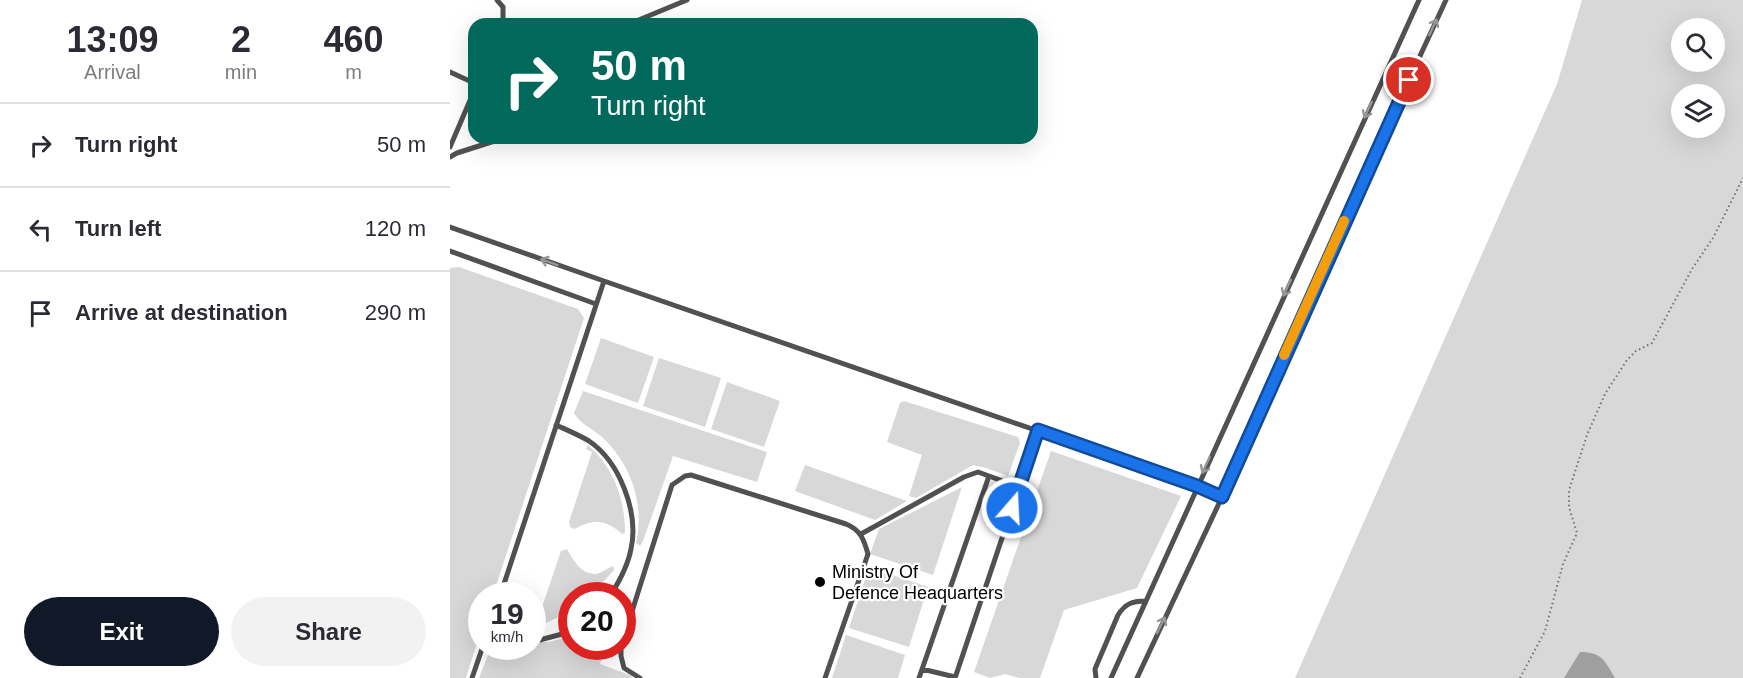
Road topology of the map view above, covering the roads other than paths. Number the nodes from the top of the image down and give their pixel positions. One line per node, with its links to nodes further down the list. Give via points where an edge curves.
1 (497, 0): 5 (lane, via 503,7)
2 (687, 0): 6 (lane)
3 (1419, 0): 20 (lane, one-way to 20)
4 (1446, 0): 22 (lane, one-way to 4)
5 (503, 18)
6 (644, 18)
7 (450, 72): 8 (lane)
8 (468, 81)
9 (468, 105): 11 (lane)
10 (485, 144): 12 (lane)
11 (450, 147)
12 (450, 157)
13 (450, 226): 15 (lane, one-way to 13)
14 (450, 251): 16 (lane)
15 (604, 281): 16 (lane); 18 (lane)
16 (596, 304): 17 (lane)
17 (556, 425): 24 (lane); 25 (lane, via 590,442 610,462 627,494 632,548)
18 (1038, 430): 20 (lane); 21 (lane)
19 (989, 476): 21 (lane); 23 (lane, via 978,472 964,477); 30 (lane)
20 (1197, 486): 22 (lane); 27 (lane)
21 (1019, 487): 35 (lane)
22 (1222, 497): 38 (lane, one-way to 22)
23 (861, 534): 26 (lane, via 846,524 685,476 672,485); 33 (lane, via 868,554)
24 (505, 582)
25 (618, 582)
26 (636, 600)
27 (1145, 601): 36 (lane, via 1123,607 1095,669); 37 (lane)
28 (478, 660): 31 (lane)
29 (622, 660): 32 (lane, via 624,668)
30 (922, 669): 34 (lane); 35 (lane)
31 (472, 678)
32 (639, 678)
33 (825, 678)
34 (919, 678)
35 (955, 678)
36 (1096, 678)
37 (1111, 678)
38 (1137, 678)

